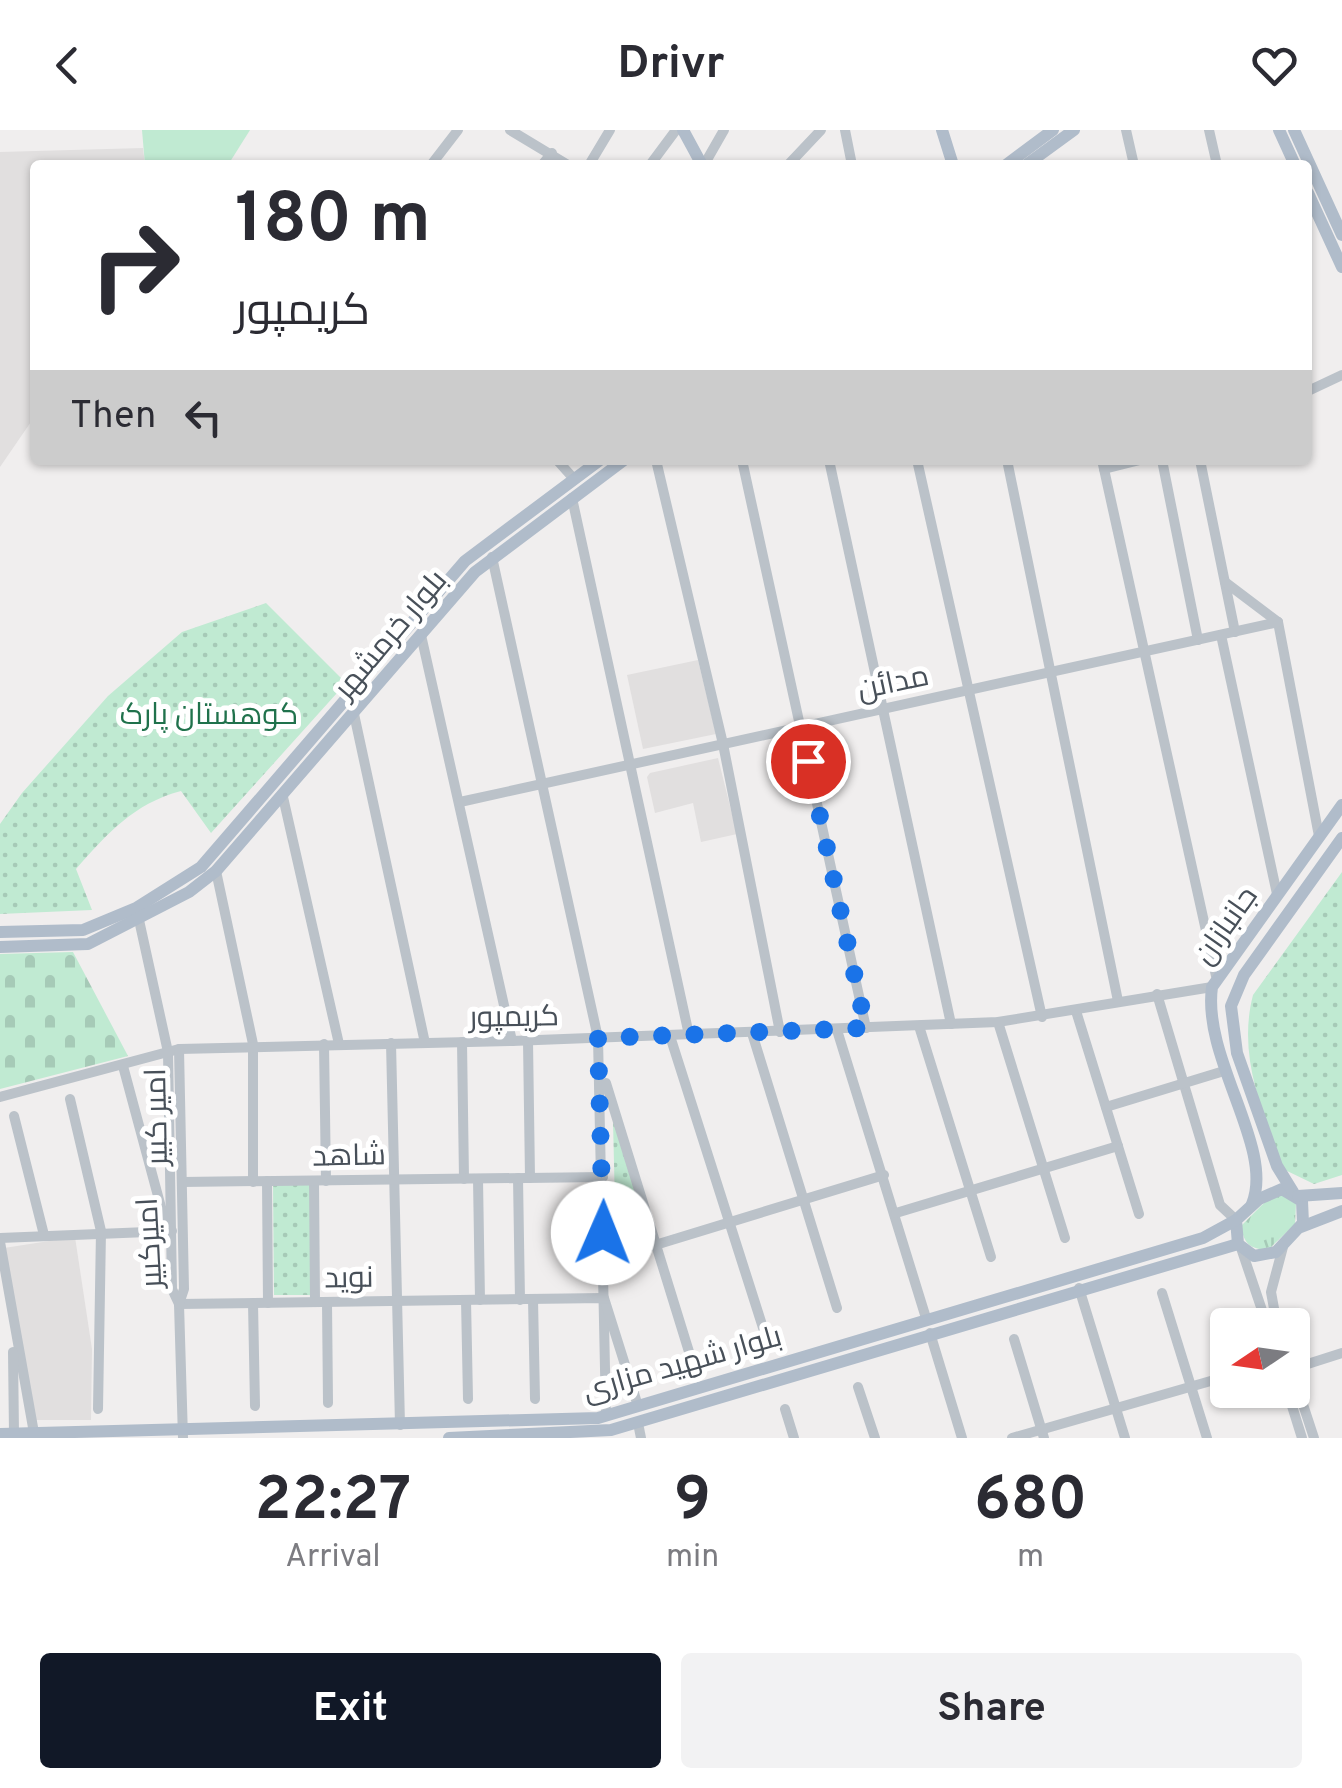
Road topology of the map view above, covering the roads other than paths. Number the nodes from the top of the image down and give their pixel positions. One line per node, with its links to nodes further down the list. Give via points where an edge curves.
1 (458, 130): 17 (street)
2 (510, 130): 16 (street)
3 (610, 130): 20 (street)
4 (679, 130): 21 (street); 22 (main road)
5 (724, 130): 23 (street)
6 (821, 130): 24 (street)
7 (845, 130): 25 (street)
8 (942, 130): 26 (main road)
9 (1053, 130): 15 (main road)
10 (1074, 130): 28 (main road)
11 (1126, 130): 29 (street)
12 (1209, 130): 30 (street)
13 (1279, 130): 31 (main road)
14 (1294, 130): 32 (main road)
15 (1034, 136): 27 (main road)
16 (552, 153): 18 (street); 19 (street)
17 (439, 160)
18 (546, 160)
19 (561, 160)
20 (593, 160)
21 (654, 160)
22 (698, 160)
23 (702, 160)
24 (793, 160)
25 (851, 160)
26 (950, 160)
27 (1011, 160)
28 (1036, 160)
29 (1133, 160)
30 (1216, 160)
31 (1293, 160)
32 (1308, 160)
33 (1312, 169): 35 (main road)
34 (1312, 202): 36 (main road)
35 (1342, 235)
36 (1342, 267)
37 (1342, 375): 38 (street)
38 (1312, 388)
39 (561, 465): 50 (street)
40 (593, 465): 50 (main road, بلوار خرمشهر)
41 (617, 465): 51 (main road, بلوار خرمشهر)
42 (657, 465): 65 (street)
43 (743, 465): 64 (street)
44 (830, 465): 62 (street)
45 (918, 465): 61 (street)
46 (1008, 465): 60 (street)
47 (1103, 465): 59 (street)
48 (1163, 465): 58 (street)
49 (1201, 465): 53 (street)
50 (574, 479): 66 (main road, بلوار خرمشهر, via 465,561)
51 (572, 498): 52 (main road, بلوار خرمشهر); 67 (street)
52 (492, 557): 57 (main road, بلوار خرمشهر); 68 (street)
53 (1225, 582): 54 (street); 55 (street)
54 (1278, 622): 55 (street, مدائن); 72 (street)
55 (1235, 632): 56 (street, مدائن)
56 (1221, 635): 58 (street, مدائن); 75 (street)
57 (422, 636): 63 (main road, بلوار خرمشهر); 70 (street)
58 (1198, 640): 59 (street, مدائن)
59 (1144, 653): 60 (street, مدائن); 79 (street)
60 (1052, 674): 61 (street, مدائن); 81 (street)
61 (972, 690): 62 (street, مدائن); 83 (street)
62 (883, 710): 64 (street, مدائن); 85 (street)
63 (354, 714): 66 (main road, بلوار خرمشهر); 95 (street)
64 (800, 728): 65 (street, مدائن); 87 (street)
65 (723, 744): 67 (street, مدائن); 89 (street)
66 (311, 755): 69 (main road, بلوار خرمشهر); 77 (main road, بلوار خرمشهر, via 175,885 83,930)
67 (632, 764): 68 (street, مدائن); 91 (street)
68 (542, 784): 70 (street, مدائن); 93 (street)
69 (283, 798): 74 (main road, بلوار خرمشهر); 101 (street)
70 (460, 802): 97 (street)
71 (1342, 806): 72 (main road, جانبازان)
72 (1319, 836): 75 (main road, جانبازان)
73 (1342, 838): 124 (main road, جانبازان, via 1244,975 1231,1006 1237,1053 1276,1166)
74 (216, 871): 76 (main road, بلوار خرمشهر); 99 (street)
75 (1277, 894): 79 (main road, جانبازان)
76 (139, 920): 78 (main road, بلوار خرمشهر, via 88,944); 102 (street)
77 (0, 932)
78 (0, 948)
79 (1214, 982): 80 (street, کریمپور); 105 (main road, جانبازان, via 1210,1023)
80 (1157, 994): 81 (street, کریمپور); 106 (street)
81 (1118, 1002): 82 (street, کریمپور)
82 (1076, 1011): 83 (street, کریمپور); 109 (street)
83 (1042, 1017): 84 (street, کریمپور)
84 (998, 1022): 85 (street, کریمپور); 112 (street)
85 (950, 1024): 86 (street, کریمپور)
86 (919, 1026): 87 (street, کریمپور); 123 (street)
87 (866, 1028): 88 (street, کریمپور)
88 (837, 1030): 89 (street, کریمپور); 113 (street)
89 (780, 1032): 90 (street, کریمپور)
90 (752, 1033): 91 (street, کریمپور); 126 (street)
91 (689, 1035): 92 (street, کریمپور)
92 (670, 1036): 93 (street, کریمپور); 132 (street)
93 (598, 1038): 94 (street, کریمپور); 104 (street)
94 (528, 1041): 97 (street, کریمپور); 116 (street)
95 (425, 1042): 96 (street, کریمپور); 98 (street, کریمپور)
96 (462, 1042): 97 (street, کریمپور); 117 (street)
97 (512, 1042)
98 (391, 1043): 101 (street, کریمپور); 118 (street)
99 (253, 1044): 100 (street, کریمپور); 102 (street, کریمپور); 122 (street)
100 (324, 1044): 101 (street, کریمپور); 120 (street)
101 (338, 1044)
102 (174, 1050): 103 (street, کریمپور); 121 (street, امیر کبیر); 135 (street, امیرکبیر)
103 (123, 1066): 107 (street, کریمپور); 135 (street)
104 (602, 1070): 114 (street); 139 (street)
105 (1224, 1071): 106 (street); 127 (main road, جانبازان, via 1259,1176)
106 (1184, 1083): 109 (street); 131 (street, via 1220,1205)
107 (0, 1097)
108 (70, 1099): 134 (street)
109 (1106, 1107): 111 (street)
110 (14, 1116): 136 (street)
111 (1118, 1146): 112 (street); 130 (street)
112 (1044, 1168): 123 (street); 137 (street)
113 (884, 1175): 126 (street); 129 (street)
114 (604, 1177): 116 (street, شاهد); 143 (street)
115 (478, 1178): 116 (street, شاهد); 117 (street, شاهد); 148 (street)
116 (524, 1178): 149 (street)
117 (464, 1179): 118 (street, شاهد)
118 (394, 1180): 120 (street, شاهد); 150 (street)
119 (267, 1181): 120 (street, شاهد); 122 (street, شاهد); 153 (street)
120 (320, 1181): 151 (street)
121 (182, 1182): 122 (street, شاهد); 154 (street, امیر کبیر, via 184,1288)
122 (253, 1182)
123 (971, 1191): 129 (street); 142 (street)
124 (1296, 1194): 125 (main road); 127 (main road, via 1276,1190); 133 (main road, via 1306,1209)
125 (1342, 1194)
126 (804, 1200): 132 (street); 155 (street)
127 (1252, 1204): 131 (main road)
128 (1342, 1211): 133 (main road)
129 (896, 1214): 158 (street)
130 (1139, 1214)
131 (1236, 1220): 140 (main road); 158 (main road, بلوار شهید مزاری, via 1204,1238)
132 (730, 1222): 139 (street); 160 (street)
133 (1299, 1228): 141 (main road)
134 (101, 1231): 135 (street); 136 (street); 177 (street)
135 (172, 1232): 154 (street, امیرکبیر)
136 (44, 1236): 138 (street)
137 (1065, 1238)
138 (0, 1240): 159 (street)
139 (656, 1245): 143 (street); 164 (street)
140 (1239, 1245): 141 (main road, via 1262,1256); 144 (main road, بلوار شهید مزاری); 156 (street)
141 (1282, 1247): 157 (street)
142 (991, 1257)
143 (603, 1261): 146 (street)
144 (1079, 1288): 161 (main road, بلوار شهید مزاری); 174 (street)
145 (1162, 1294): 167 (street)
146 (604, 1298): 149 (street, نوید); 173 (street); 181 (street)
147 (466, 1300): 148 (street, نوید); 150 (street, نوید); 169 (street)
148 (480, 1300): 149 (street, نوید)
149 (527, 1300): 170 (street)
150 (397, 1301): 151 (street, نوید); 180 (street)
151 (321, 1302): 153 (street, نوید); 171 (street)
152 (254, 1303): 153 (street, نوید); 154 (street, نوید); 172 (street)
153 (268, 1303)
154 (178, 1304): 186 (street, امیرکبیر)
155 (838, 1308)
156 (1260, 1308)
157 (1274, 1308)
158 (926, 1318): 161 (main road); 173 (main road, بلوار شهید مزاری)
159 (13, 1331): 183 (street); 185 (street)
160 (764, 1331)
161 (930, 1332): 179 (main road, بلوار شهید مزاری); 191 (street)
162 (1014, 1339): 184 (street)
163 (1342, 1353): 165 (street)
164 (690, 1355)
165 (1310, 1364)
166 (1210, 1381): 167 (street)
167 (1191, 1386): 174 (street); 194 (street)
168 (858, 1387): 190 (street)
169 (468, 1399)
170 (535, 1399)
171 (328, 1403)
172 (255, 1406)
173 (638, 1406): 181 (main road, بلوار شهید مزاری)
174 (1116, 1407): 184 (street); 193 (street)
175 (1293, 1408): 195 (street)
176 (1304, 1408): 196 (street)
177 (98, 1409)
178 (785, 1409): 189 (street)
179 (638, 1423): 181 (main road, بلوار شهید مزاری); 188 (street)
180 (400, 1425): 182 (main road, بلوار شهید مزاری); 186 (main road, بلوار شهید مزاری)
181 (606, 1428): 182 (main road, بلوار شهید مزاری)
182 (480, 1430): 187 (main road, بلوار شهید مزاری)
183 (34, 1433): 185 (main road, بلوار شهید مزاری); 186 (main road, بلوار شهید مزاری)
184 (1043, 1433): 192 (street)
185 (7, 1434)
186 (182, 1434)
187 (450, 1438)
188 (642, 1438)
189 (794, 1438)
190 (875, 1438)
191 (962, 1438)
192 (1012, 1438)
193 (1125, 1438)
194 (1207, 1438)
195 (1302, 1438)
196 (1314, 1438)

